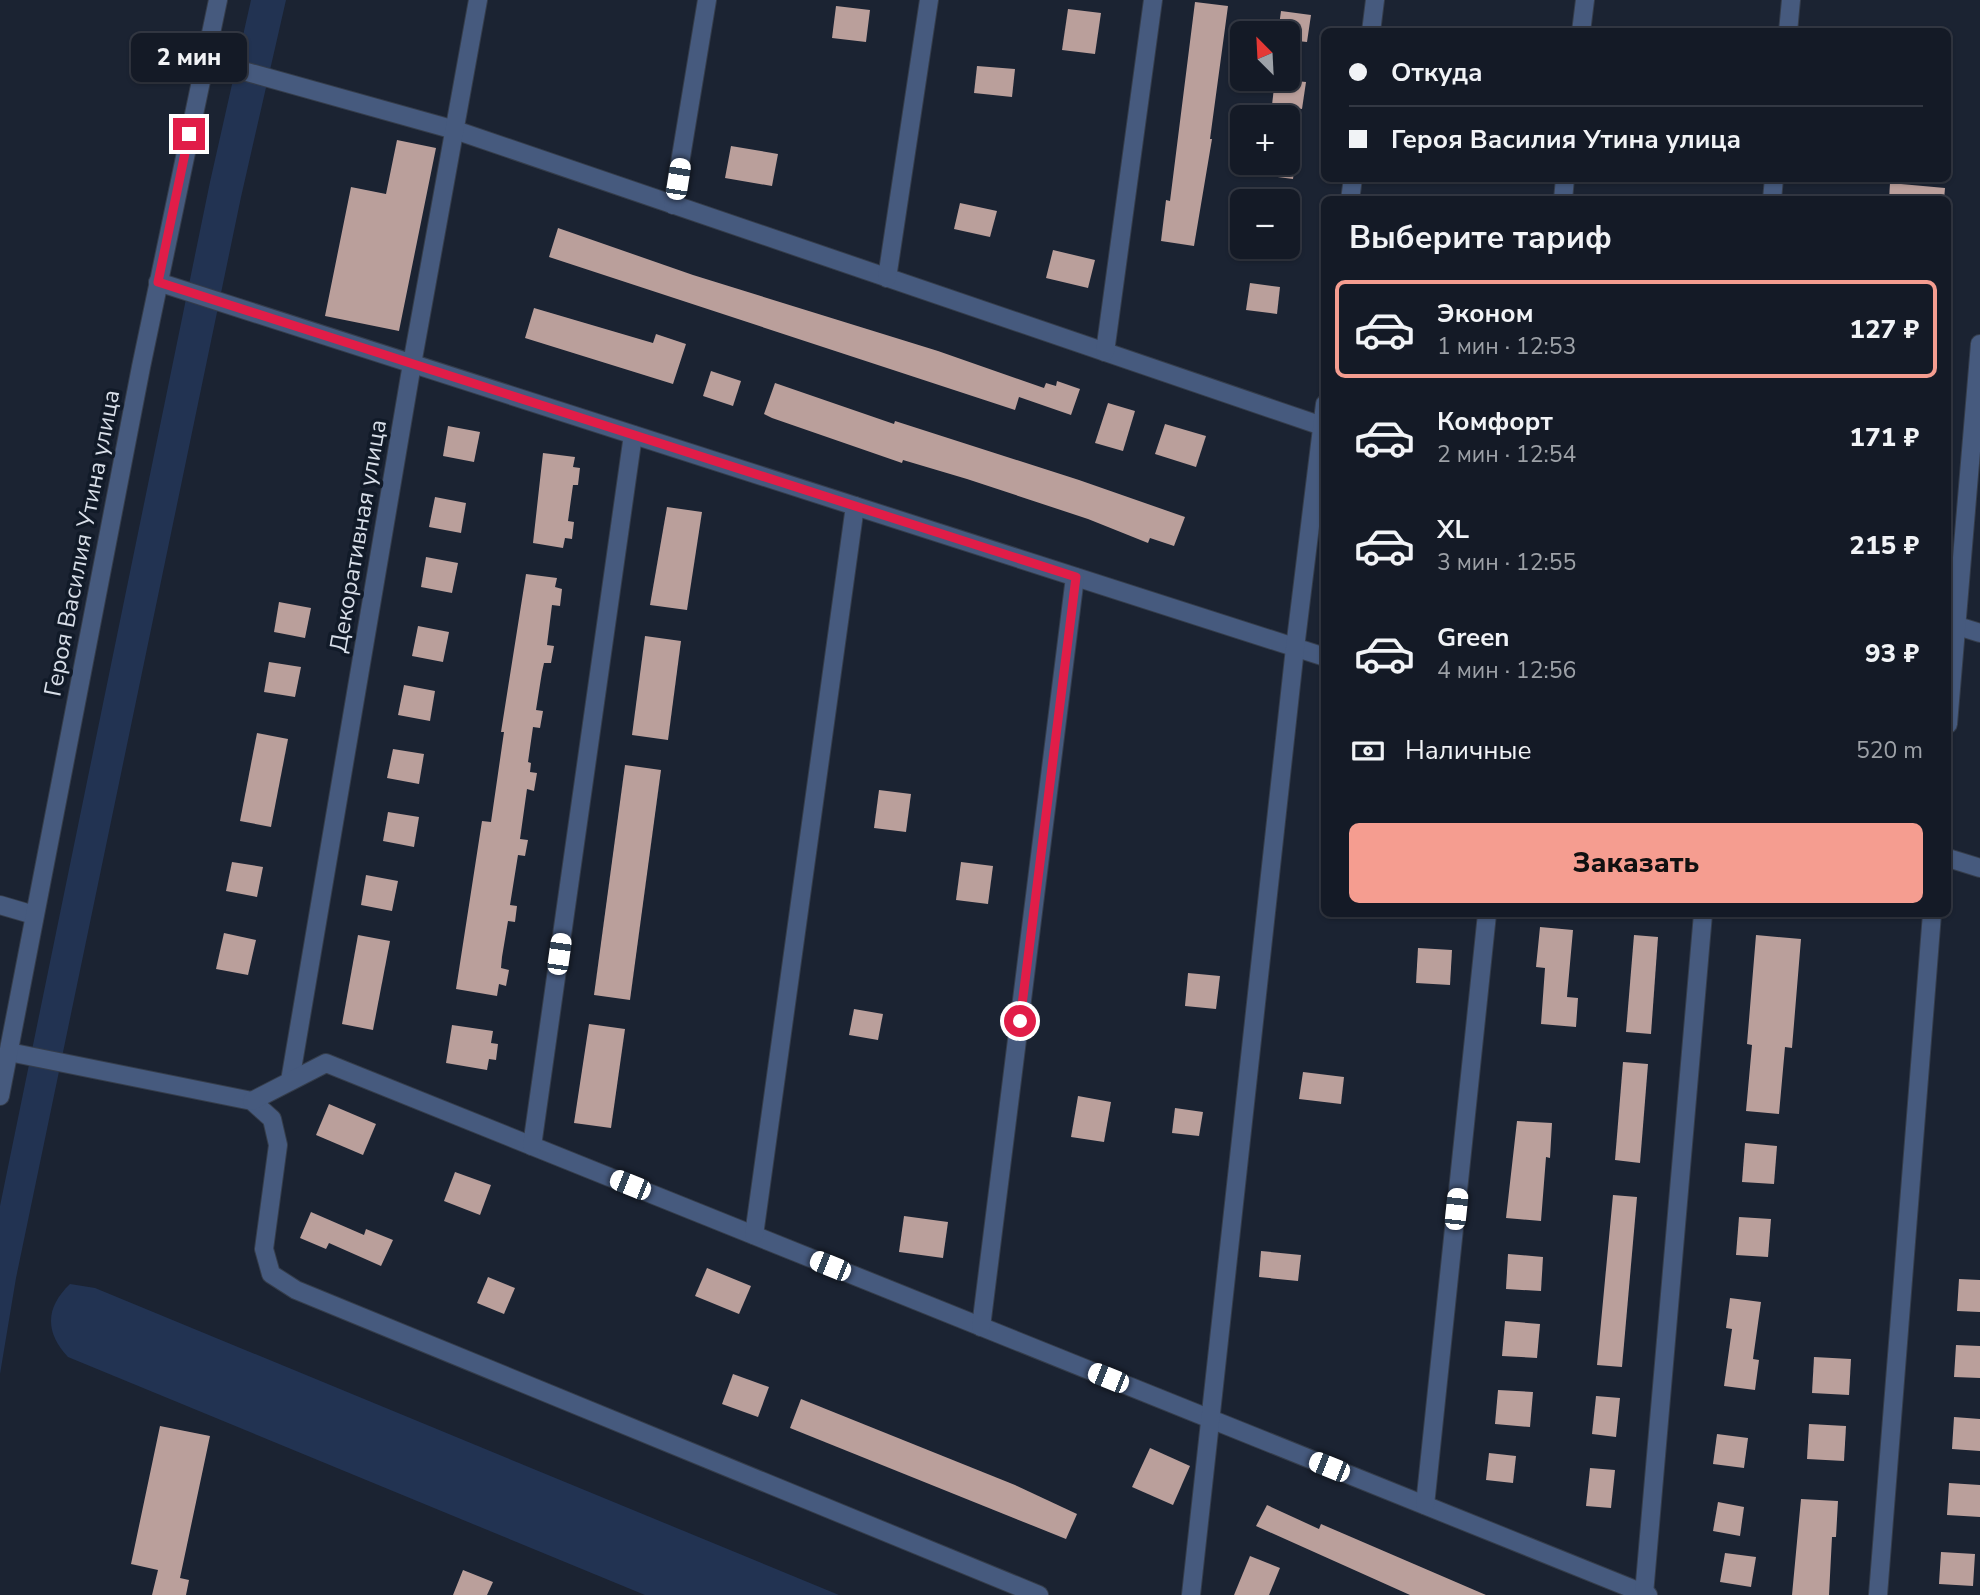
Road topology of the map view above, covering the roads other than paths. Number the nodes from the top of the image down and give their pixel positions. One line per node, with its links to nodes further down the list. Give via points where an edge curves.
1 (218, 0): 12 (street, Героя Василия Утина улица)
2 (478, 0): 13 (street, Декоративная улица)
3 (708, 0): 14 (street)
4 (929, 0): 15 (street)
5 (1153, 0): 18 (street)
6 (1375, 0): 9 (street)
7 (1585, 0): 10 (street)
8 (1791, 0): 11 (street)
9 (1372, 28)
10 (1582, 28)
11 (1788, 28)
12 (204, 60): 13 (street); 16 (street, Героя Василия Утина улица)
13 (455, 130): 14 (street); 19 (street, Декоративная улица)
14 (673, 205): 15 (street)
15 (887, 278): 18 (street)
16 (158, 282): 19 (street); 33 (street, Героя Василия Утина улица)
17 (1980, 344): 25 (street)
18 (1105, 352): 20 (street)
19 (412, 364): 21 (street); 38 (street, Декоративная улица)
20 (1321, 425)
21 (633, 435): 23 (street); 41 (street)
22 (1321, 442): 27 (street)
23 (855, 506): 24 (street); 42 (street)
24 (1076, 577): 27 (street); 43 (street)
25 (1952, 624): 26 (street); 28 (street)
26 (1980, 633)
27 (1295, 648): 29 (street); 44 (street)
28 (1951, 649)
29 (1321, 656)
30 (1951, 859): 31 (street)
31 (1980, 868)
32 (0, 905): 33 (street)
33 (34, 915): 37 (street, Героя Василия Утина улица)
34 (1487, 917): 45 (street)
35 (1703, 917): 46 (street)
36 (1932, 917): 49 (street)
37 (9, 1052): 39 (street, Героя Василия Утина улица); 40 (street)
38 (290, 1081): 40 (street); 41 (street, via 327,1063)
39 (0, 1096)
40 (252, 1101): 47 (street, via 272,1119 278,1145 264,1249 271,1274 288,1285)
41 (532, 1146): 42 (street)
42 (754, 1235): 43 (street)
43 (981, 1327): 44 (street)
44 (1210, 1419): 45 (street); 48 (street)
45 (1425, 1505): 46 (street)
46 (1646, 1594)
47 (1039, 1595)
48 (1191, 1595)
49 (1878, 1595)

